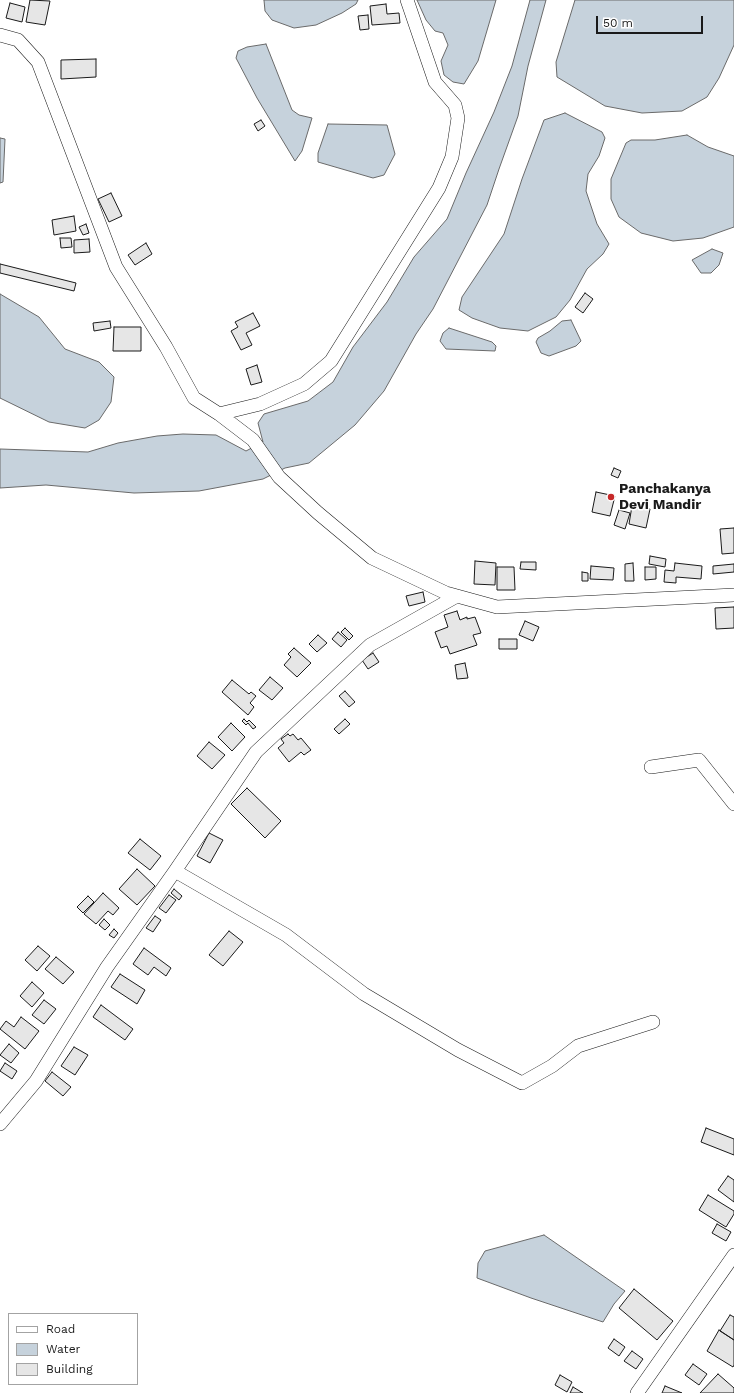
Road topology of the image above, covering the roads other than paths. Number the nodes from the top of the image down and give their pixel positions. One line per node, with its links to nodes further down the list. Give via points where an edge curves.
1 (407, 0): 3 (street, via 435,82 455,105 458,118 452,157 439,188 331,361 304,384 260,404)
2 (0, 35): 3 (street, via 18,40 38,62 116,267 166,347 194,398)
3 (219, 414): 5 (street, via 253,440 279,476 318,514 372,558)
4 (734, 595): 5 (street, via 498,607)
5 (457, 596): 8 (street, via 370,645 256,752)
6 (651, 767): 7 (street, via 699,760)
7 (734, 804)
8 (175, 871): 9 (street, via 286,935 364,994 458,1050 522,1083 552,1066 578,1046); 10 (street, via 107,967 36,1081)
9 (653, 1022)
10 (0, 1124)
11 (734, 1254): 12 (street)
12 (637, 1393)

